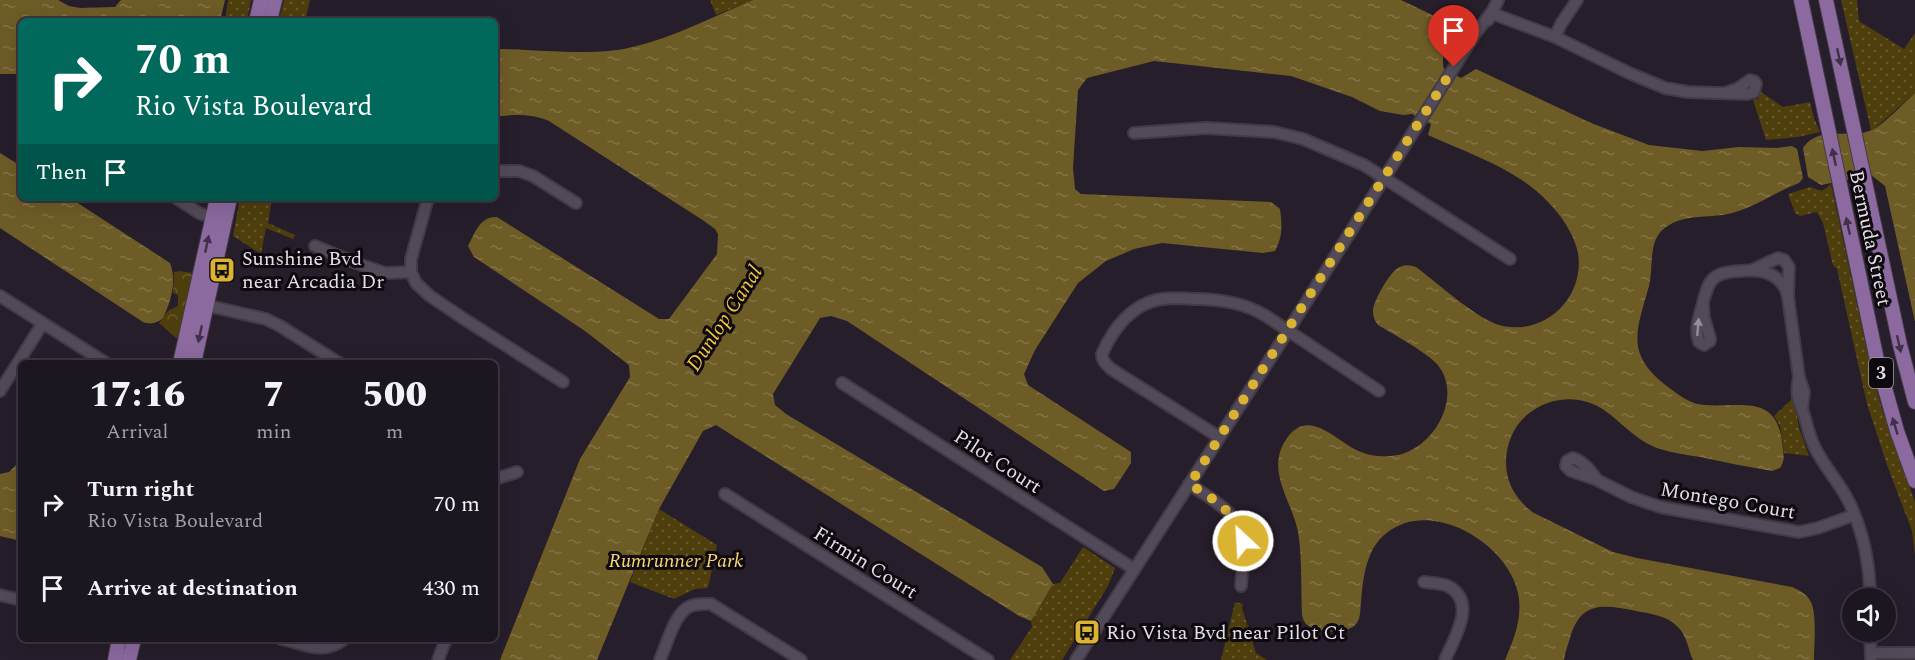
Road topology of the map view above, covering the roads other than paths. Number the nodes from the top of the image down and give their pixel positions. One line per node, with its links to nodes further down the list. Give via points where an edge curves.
1 (261, 0): 8 (main road)
2 (275, 0): 9 (main road)
3 (1498, 0): 7 (street)
4 (1576, 0): 10 (street)
5 (1801, 0): 48 (main road, Bermuda Street / 3, one-way to 5, via 1883,381)
6 (1827, 0): 43 (main road, Bermuda Street / 3, one-way to 43)
7 (1491, 13): 10 (street); 14 (street)
8 (257, 18)
9 (271, 18)
10 (1555, 37): 11 (street, via 1665,88)
11 (1725, 93)
12 (1134, 133): 14 (street, via 1206,128 1274,132 1364,165)
13 (498, 171): 19 (street, via 533,176)
14 (1385, 178): 23 (street); 32 (street)
15 (181, 201): 20 (street)
16 (217, 201): 20 (main road)
17 (228, 201): 20 (main road)
18 (427, 201): 25 (street, via 416,236)
19 (576, 203)
20 (219, 220): 29 (main road)
21 (315, 246): 25 (street, via 385,273)
22 (1776, 258): 24 (street); 26 (street, via 1769,266); 28 (street, via 1789,267)
23 (1510, 260)
24 (1751, 270): 26 (street); 30 (street, via 1716,277 1709,284)
25 (411, 272): 39 (street, via 430,296)
26 (1771, 274): 28 (street, via 1784,286)
27 (0, 296): 31 (street)
28 (1788, 297): 51 (street, via 1799,377 1797,400 1815,448 1839,483)
29 (200, 304): 35 (main road); 36 (main road, one-way to 36); 37 (street, via 266,319)
30 (1703, 304)
31 (43, 323): 33 (street); 34 (street)
32 (1288, 331): 41 (street); 44 (street); 44 (street, via 1239,303 1173,298 1142,305 1118,327 1102,354 1105,363)
33 (20, 360)
34 (101, 360)
35 (181, 360)
36 (194, 360)
37 (334, 360)
38 (18, 363): 42 (street)
39 (563, 382)
40 (842, 382): 52 (street, Pilot Court)
41 (1379, 391)
42 (0, 392)
43 (1915, 402)
44 (1219, 437): 49 (street)
45 (517, 472): 46 (street)
46 (498, 478)
47 (1597, 480): 51 (street, Montego Court, via 1660,507 1799,532)
48 (1915, 481)
49 (1190, 484): 52 (street); 54 (street, via 1224,507 1236,521 1243,541)
50 (725, 494): 71 (street, Firmin Court)
51 (1854, 515): 55 (street, via 1867,560)
52 (1134, 569): 72 (street)
53 (1424, 582): 73 (street, via 1448,586 1460,598 1464,614)
54 (1240, 586)
55 (1869, 588)
56 (0, 595): 57 (street)
57 (18, 599)
58 (118, 642): 66 (main road)
59 (133, 642): 67 (main road)
60 (292, 642): 61 (street, via 319,649)
61 (340, 642)
62 (445, 642): 68 (street)
63 (1870, 642): 65 (street)
64 (1915, 653): 65 (street)
65 (1871, 657)
66 (115, 660)
67 (129, 660)
68 (438, 660)
69 (660, 660): 70 (street, via 673,628 687,608 711,604)
70 (801, 660)
71 (988, 660)
72 (1076, 660)
73 (1445, 660)

